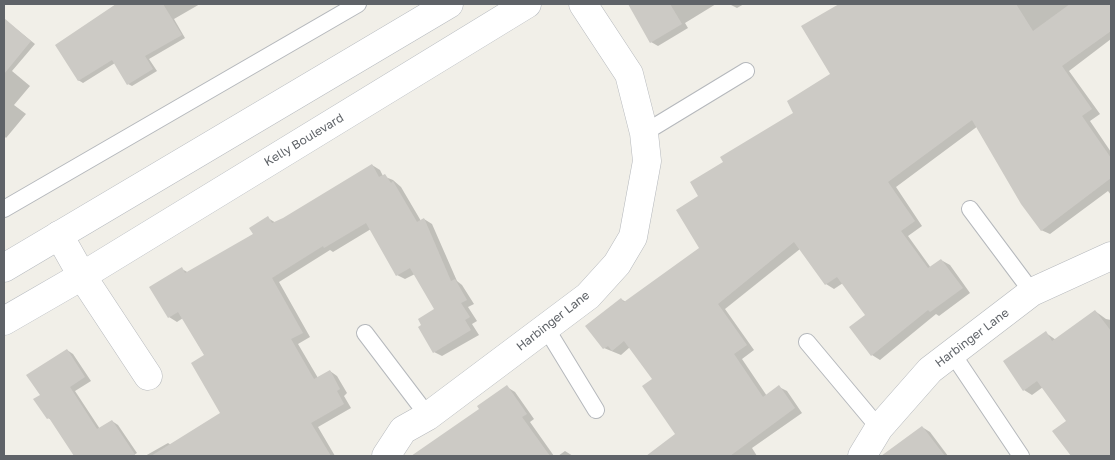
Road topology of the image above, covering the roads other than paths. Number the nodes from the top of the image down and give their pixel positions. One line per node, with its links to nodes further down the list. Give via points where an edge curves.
1 (358, 4): 7 (lane)
2 (449, 4): 9 (main road)
3 (527, 4): 12 (main road, Kelly Boulevard)
4 (583, 4): 6 (main road, Harbinger Lane, via 629,74)
5 (746, 71): 6 (lane)
6 (644, 133): 15 (main road, Harbinger Lane, via 647,161 633,237 617,264 588,296)
7 (4, 209)
8 (970, 209): 13 (lane)
9 (59, 235): 11 (main road); 12 (main road)
10 (1111, 256): 13 (main road, Harbinger Lane)
11 (4, 268)
12 (82, 276): 14 (main road, Kelly Boulevard); 19 (main road)
13 (1032, 292): 18 (main road, Harbinger Lane)
14 (4, 321)
15 (546, 328): 20 (lane); 21 (main road, Harbinger Lane)
16 (365, 333): 21 (lane)
17 (807, 342): 22 (lane)
18 (952, 353): 22 (main road, Harbinger Lane, via 930,370); 25 (lane)
19 (148, 376)
20 (596, 410)
21 (428, 416): 23 (main road, Harbinger Lane, via 403,430)
22 (879, 428): 24 (main road, Harbinger Lane)
23 (386, 456)
24 (862, 456)
25 (1021, 456)

